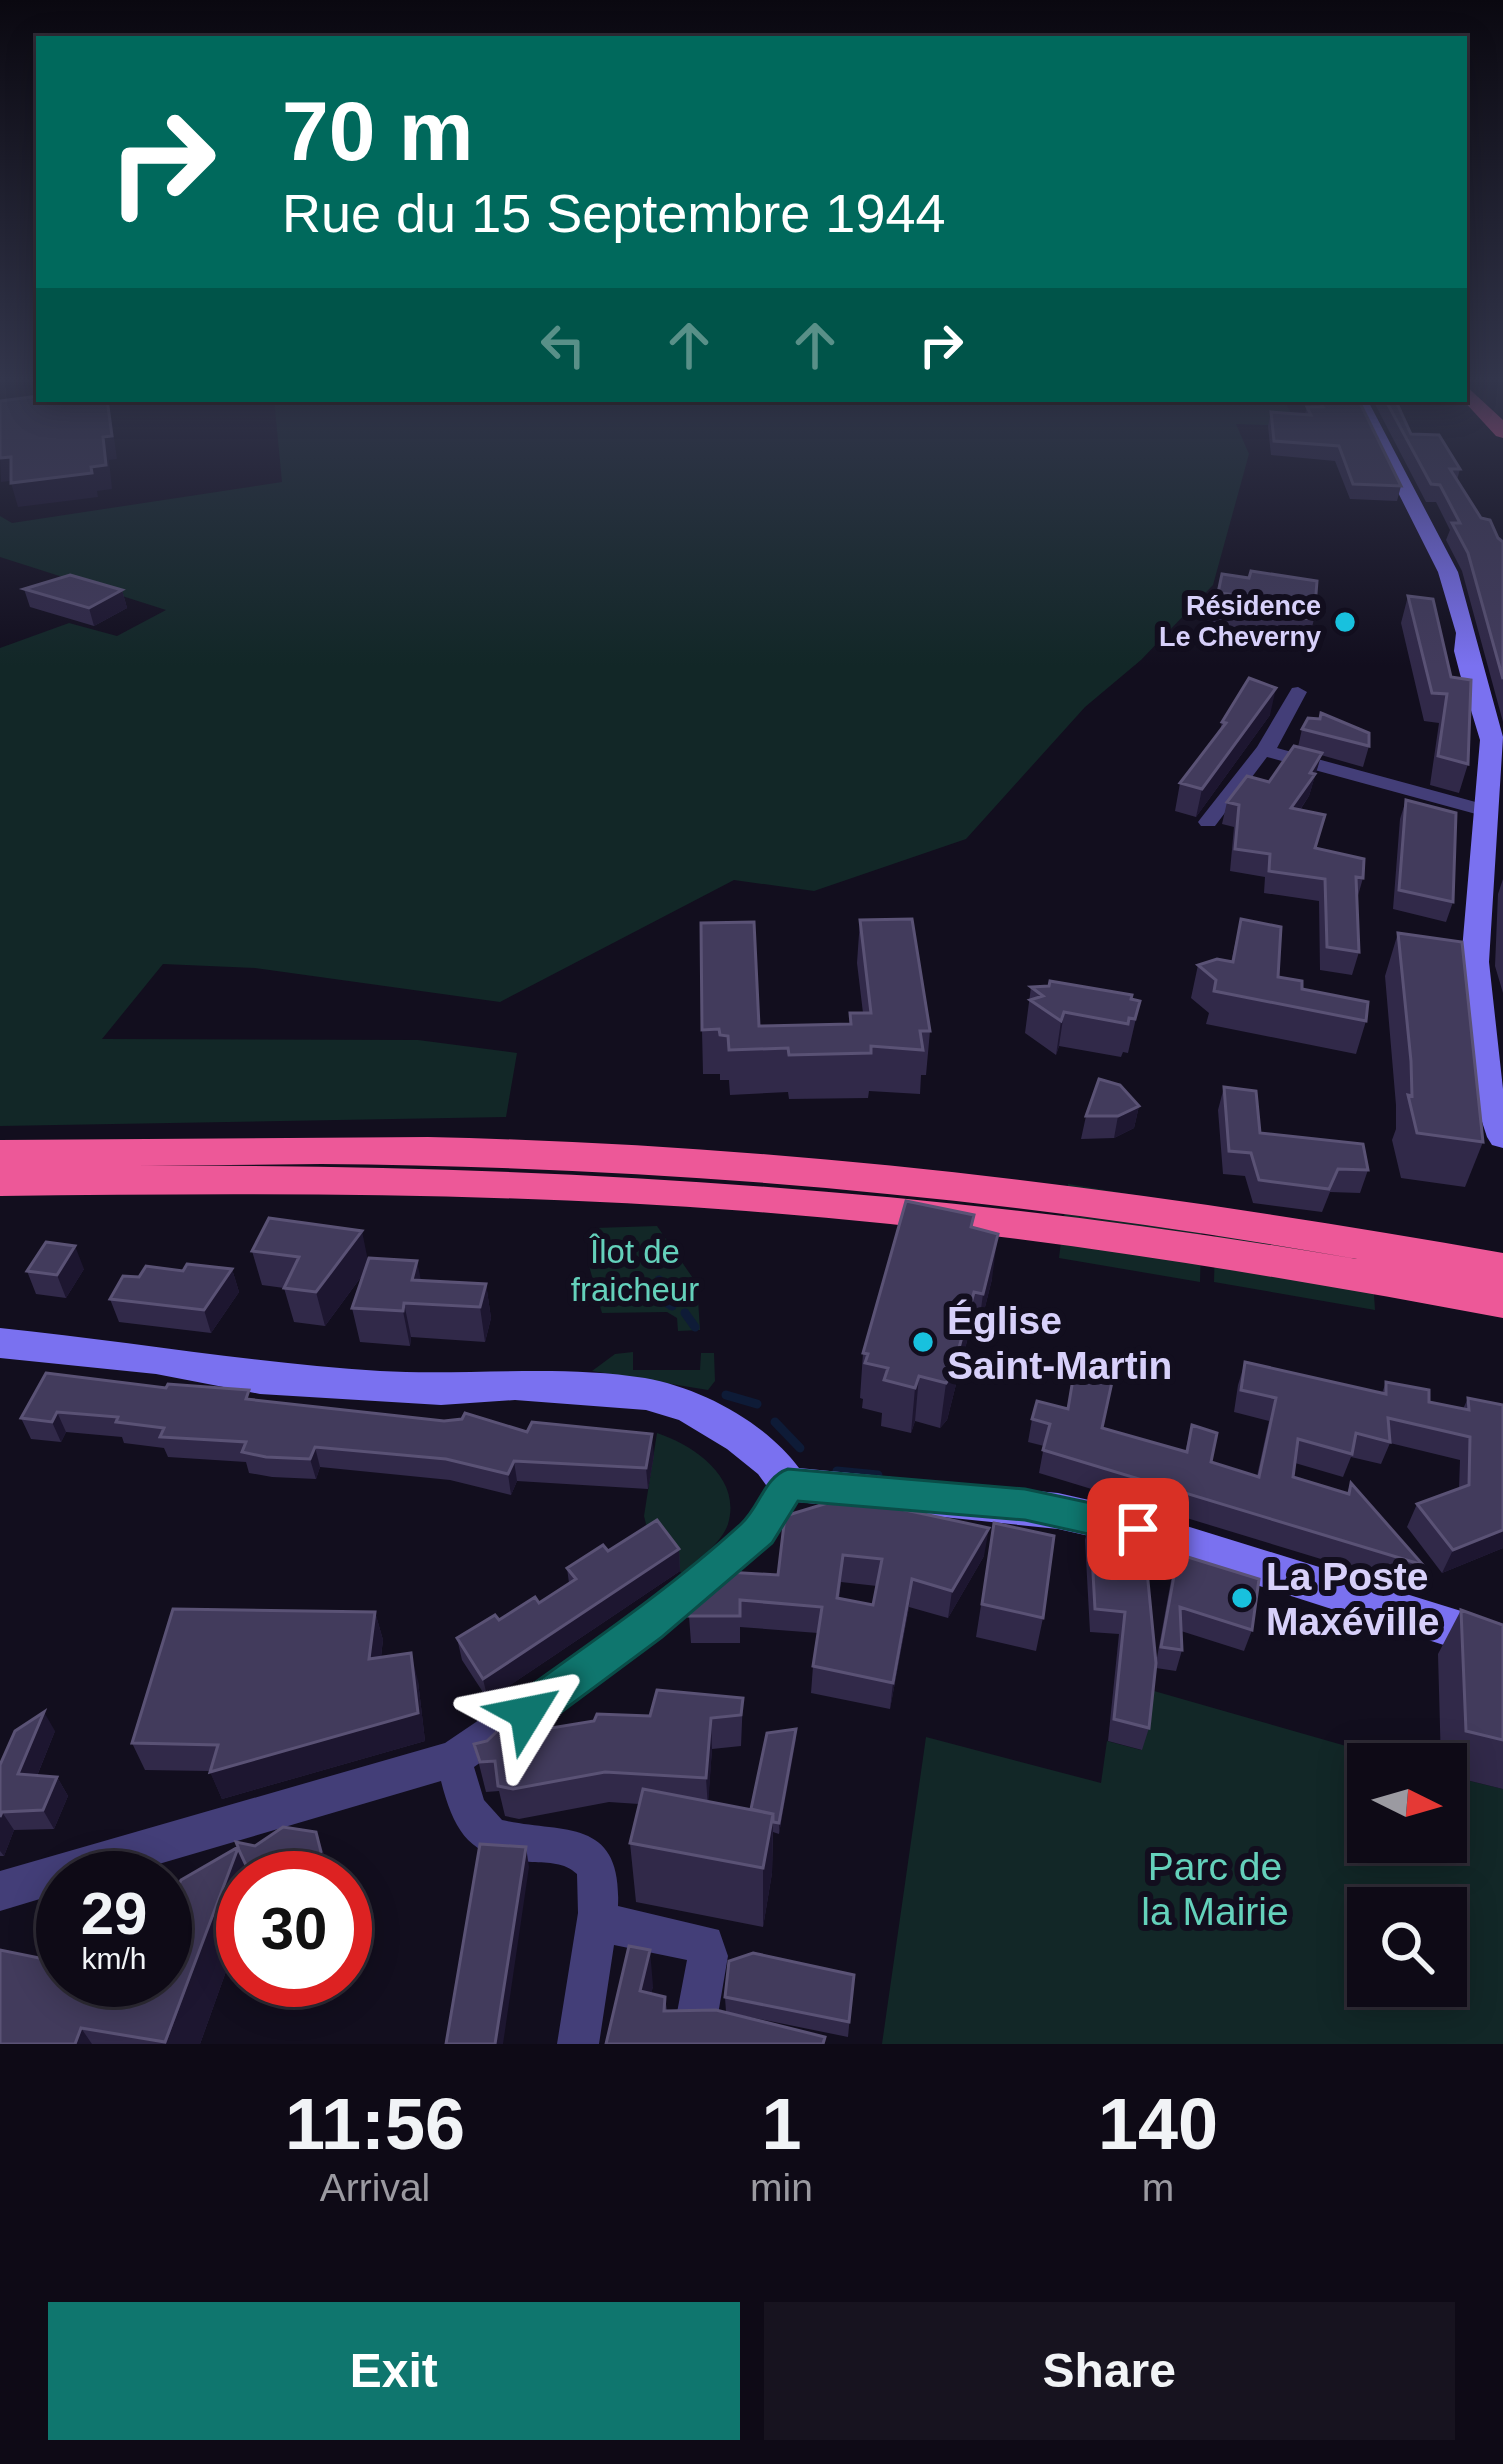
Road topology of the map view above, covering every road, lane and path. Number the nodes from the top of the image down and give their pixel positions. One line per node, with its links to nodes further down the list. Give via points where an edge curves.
1 (1400, 475): 4 (street, via 1466,626 1467,658 1492,740)
2 (1298, 692): 3 (street)
3 (1268, 752): 4 (street); 5 (street)
4 (1487, 811): 6 (street, via 1477,1000 1485,1082)
5 (1208, 822)
6 (1503, 1137)
7 (0, 1154): 9 (highway, via 418,1151)
8 (0, 1182): 9 (highway, via 254,1177)
9 (853, 1190): 10 (highway, via 1334,1239); 11 (highway)
10 (1503, 1269)
11 (1503, 1301)
12 (0, 1343): 13 (street, via 260,1379 646,1394 741,1437)
13 (788, 1484): 14 (street, via 1058,1511); 15 (street, via 759,1531 649,1624)
14 (1503, 1644)
15 (454, 1759): 16 (street); 17 (street, via 471,1816 496,1841 579,1849 592,1862)
16 (0, 1892)
17 (595, 1921): 18 (street); 19 (street, via 705,1944)
18 (578, 2044)
19 (692, 2044)

